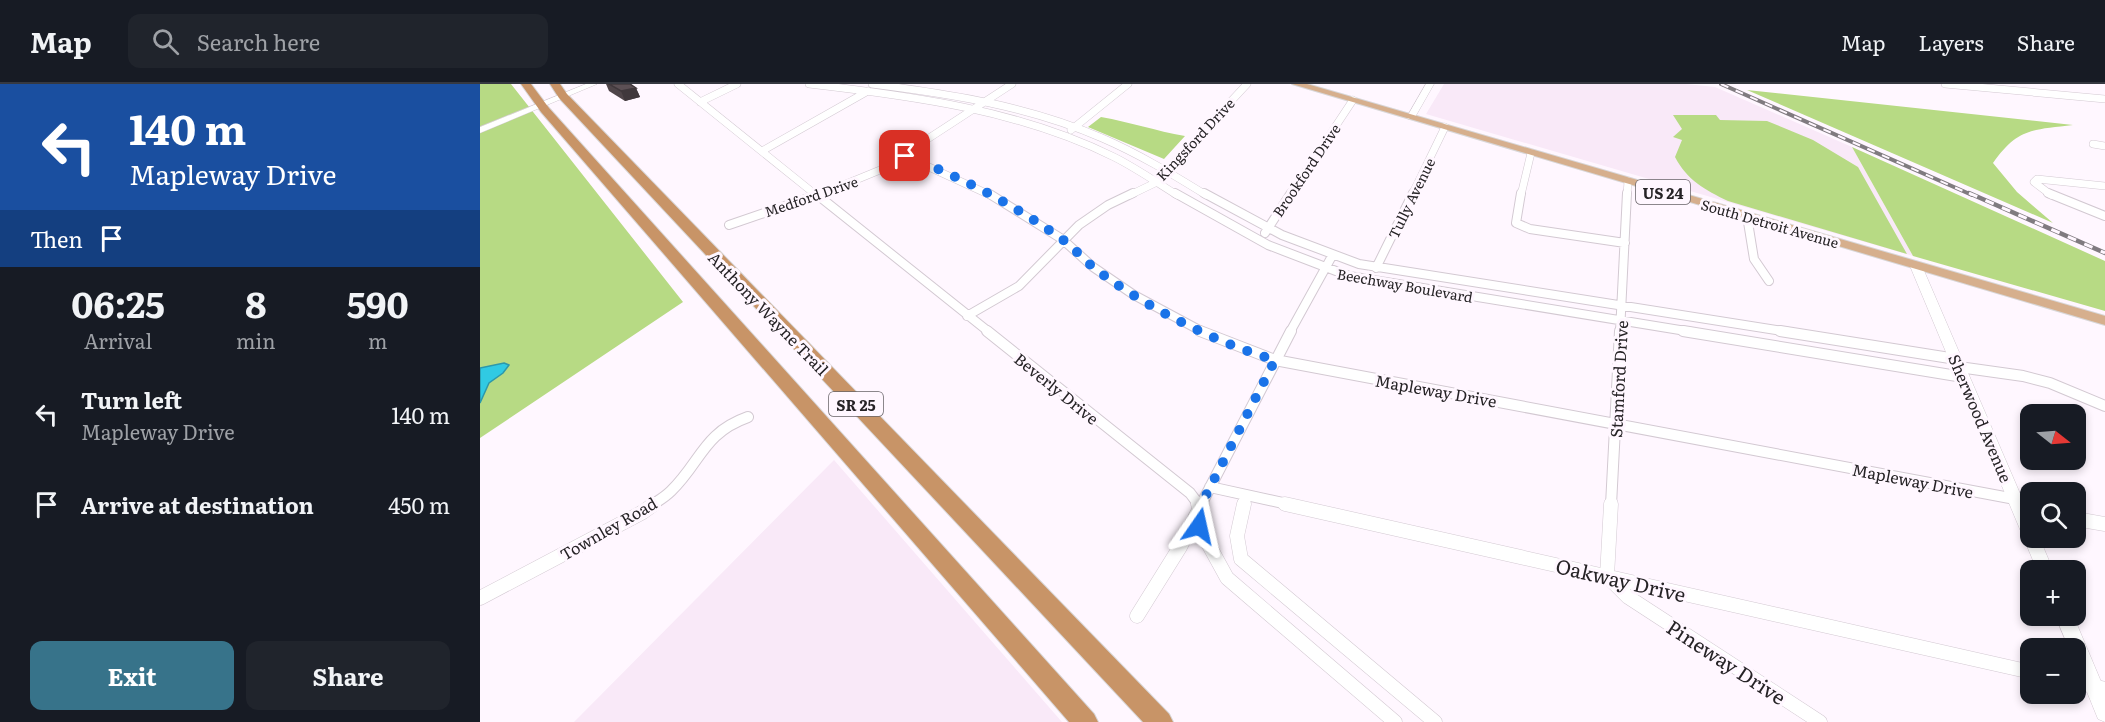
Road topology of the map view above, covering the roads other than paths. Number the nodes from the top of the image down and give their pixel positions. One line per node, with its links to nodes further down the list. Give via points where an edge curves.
1 (526, 84): 20 (highway, Anthony Wayne Trail / SR 25)
2 (535, 84): 15 (highway, via 547,94)
3 (593, 84): 15 (street)
4 (678, 84): 18 (street, Beverly Drive)
5 (737, 84): 18 (street)
6 (809, 84): 14 (street, Beechway Boulevard)
7 (1012, 84): 19 (street, Medford Drive)
8 (1128, 84): 23 (street)
9 (1247, 84): 33 (street, Kingsford Drive)
10 (1298, 84): 17 (main road, South Detroit Avenue / US 24)
11 (1430, 84): 22 (street)
12 (1945, 84): 13 (street)
13 (1966, 85): 16 (street)
14 (875, 86): 19 (street, Beechway Boulevard); 21 (street, Beechway Boulevard); 30 (street)
15 (559, 90): 20 (street); 25 (highway, Anthony Wayne Trail / SR 25)
16 (2105, 99)
17 (1353, 100): 22 (main road, South Detroit Avenue / US 24); 41 (street, Brookford Drive)
18 (700, 102): 30 (street, Beverly Drive)
19 (985, 102): 21 (street, Medford Drive); 23 (street, Beechway Boulevard)
20 (541, 105): 25 (highway, via 560,106); 26 (street); 73 (highway, Anthony Wayne Trail / SR 25)
21 (975, 109): 27 (street, Beechway Boulevard); 32 (street, Medford Drive)
22 (1411, 117): 24 (main road, South Detroit Avenue / US 24)
23 (1076, 128): 27 (street); 33 (street, Beechway Boulevard)
24 (1445, 128): 31 (main road, South Detroit Avenue / US 24); 47 (street, Tully Avenue)
25 (594, 129): 74 (highway, Anthony Wayne Trail / SR 25)
26 (480, 130)
27 (1063, 135): 34 (street, Beechway Boulevard)
28 (2093, 144): 29 (street)
29 (2105, 146)
30 (762, 151): 37 (street, Beverly Drive)
31 (1531, 153): 35 (main road, South Detroit Avenue / US 24); 44 (street, via 1516,223 1530,229)
32 (905, 156): 37 (street, Medford Drive); 42 (street, Mapleway Drive, via 971,183)
33 (1167, 170): 34 (street, Kingsford Drive); 41 (street, Beechway Boulevard)
34 (1157, 181): 42 (street, Kingsford Drive, via 1108,205); 43 (street, Beechway Boulevard)
35 (1628, 181): 38 (main road, South Detroit Avenue / US 24); 44 (street, Stamford Drive)
36 (2105, 186): 39 (street, via 2037,179 2034,182 2036,187)
37 (817, 196): 40 (street, Medford Drive); 51 (street, Beverly Drive)
38 (1747, 216): 46 (main road, South Detroit Avenue / US 24); 49 (street, via 1754,261)
39 (2105, 216)
40 (729, 225)
41 (1268, 228): 43 (street, Brookford Drive); 45 (street, Beechway Boulevard)
42 (1063, 240): 51 (street, Kingsford Drive, via 1018,286); 54 (street, Mapleway Drive, via 1092,266 1166,313 1244,351)
43 (1260, 240): 48 (street, Beechway Boulevard)
44 (1625, 243): 50 (street, Stamford Drive)
45 (1332, 256): 47 (street, Beechway Boulevard); 48 (street)
46 (1916, 266): 52 (main road, South Detroit Avenue / US 24); 55 (street, Sherwood Avenue)
47 (1376, 268): 50 (street, Beechway Boulevard)
48 (1324, 269): 53 (street, Beechway Boulevard, via 1375,282); 54 (street)
49 (1768, 281)
50 (1621, 307): 53 (street, Stamford Drive); 55 (street, Beechway Boulevard)
51 (967, 316): 63 (street, Beverly Drive, via 1190,493)
52 (2105, 321)
53 (1621, 322): 55 (street, Beechway Boulevard); 58 (street, Stamford Drive)
54 (1275, 360): 58 (street, Mapleway Drive); 59 (street)
55 (1959, 368): 56 (street, via 2050,383); 61 (street, Sherwood Avenue)
56 (2105, 406)
57 (748, 417): 67 (street, Townley Road, via 716,433 670,491 644,512)
58 (1616, 423): 62 (street, Mapleway Drive); 66 (street, Stamford Drive)
59 (1210, 487): 60 (street, Oakway Drive); 63 (street)
60 (1246, 495): 66 (street, Oakway Drive); 76 (street, via 1236,538 1241,560)
61 (2020, 504)
62 (2020, 506)
63 (1200, 507): 68 (street); 75 (street, via 1199,526 1227,578)
64 (2086, 521): 65 (street)
65 (2105, 524)
66 (1607, 576): 70 (street, Oakway Drive); 77 (street, Pineway Drive, via 1628,597)
67 (480, 598)
68 (1137, 616)
69 (2068, 626): 71 (street)
70 (2020, 670)
71 (2092, 686): 72 (street)
72 (2105, 713)
73 (1085, 722)
74 (1160, 722)
75 (1395, 722)
76 (1435, 722)
77 (1820, 722)

